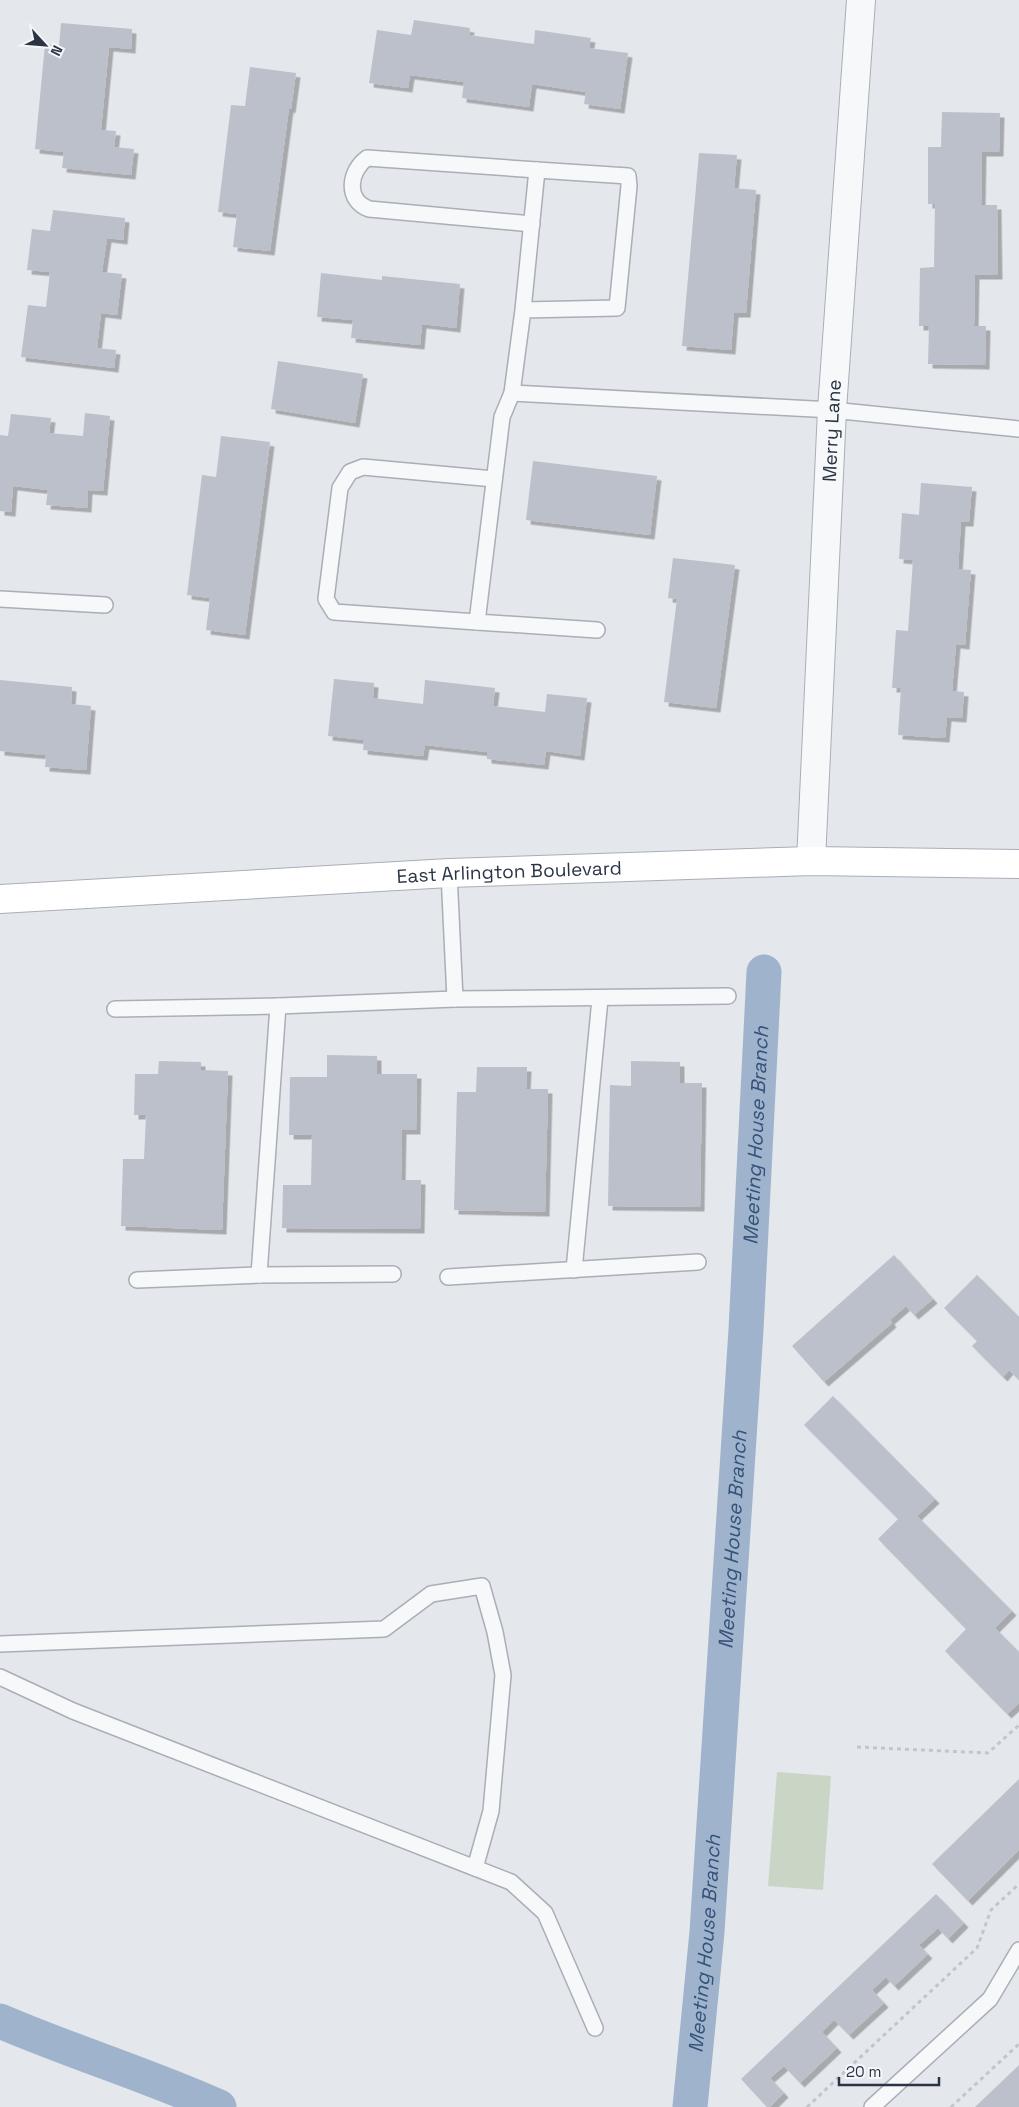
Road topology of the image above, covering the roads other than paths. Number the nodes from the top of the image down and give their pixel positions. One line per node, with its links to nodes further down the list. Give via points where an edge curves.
1 (861, 0): 6 (street, Merry Lane)
2 (537, 170): 3 (lane); 3 (lane, via 367,158 359,164 352,181 356,200 370,209); 4 (lane, via 620,174 628,176 629,186 617,308)
3 (532, 224): 4 (lane)
4 (524, 310): 5 (lane)
5 (512, 393): 6 (lane); 8 (lane, via 502,417)
6 (832, 410): 7 (lane); 13 (street, Merry Lane)
7 (1019, 429)
8 (494, 479): 11 (lane); 11 (lane, via 363,468 350,472 340,488 326,599 334,612)
9 (0, 599): 10 (lane)
10 (106, 605)
11 (477, 622): 12 (lane)
12 (597, 630)
13 (811, 861): 14 (main road, East Arlington Boulevard); 15 (main road, East Arlington Boulevard)
14 (1019, 864)
15 (449, 873): 16 (main road, East Arlington Boulevard); 18 (lane)
16 (0, 900)
17 (728, 996): 19 (lane)
18 (455, 999): 19 (lane); 20 (lane)
19 (600, 999): 23 (lane)
20 (278, 1006): 21 (lane); 25 (lane)
21 (115, 1009)
22 (698, 1262): 23 (lane)
23 (574, 1270): 26 (lane)
24 (394, 1274): 25 (lane)
25 (259, 1275): 27 (lane)
26 (448, 1277)
27 (137, 1280)
28 (0, 1644): 30 (lane, via 384,1629 431,1594 482,1586 503,1675 491,1811)
29 (0, 1677): 30 (lane, via 73,1711)
30 (474, 1868): 32 (lane, via 511,1882 544,1913)
31 (1019, 1950): 33 (lane, via 990,1999)
32 (595, 2028)
33 (872, 2107)

